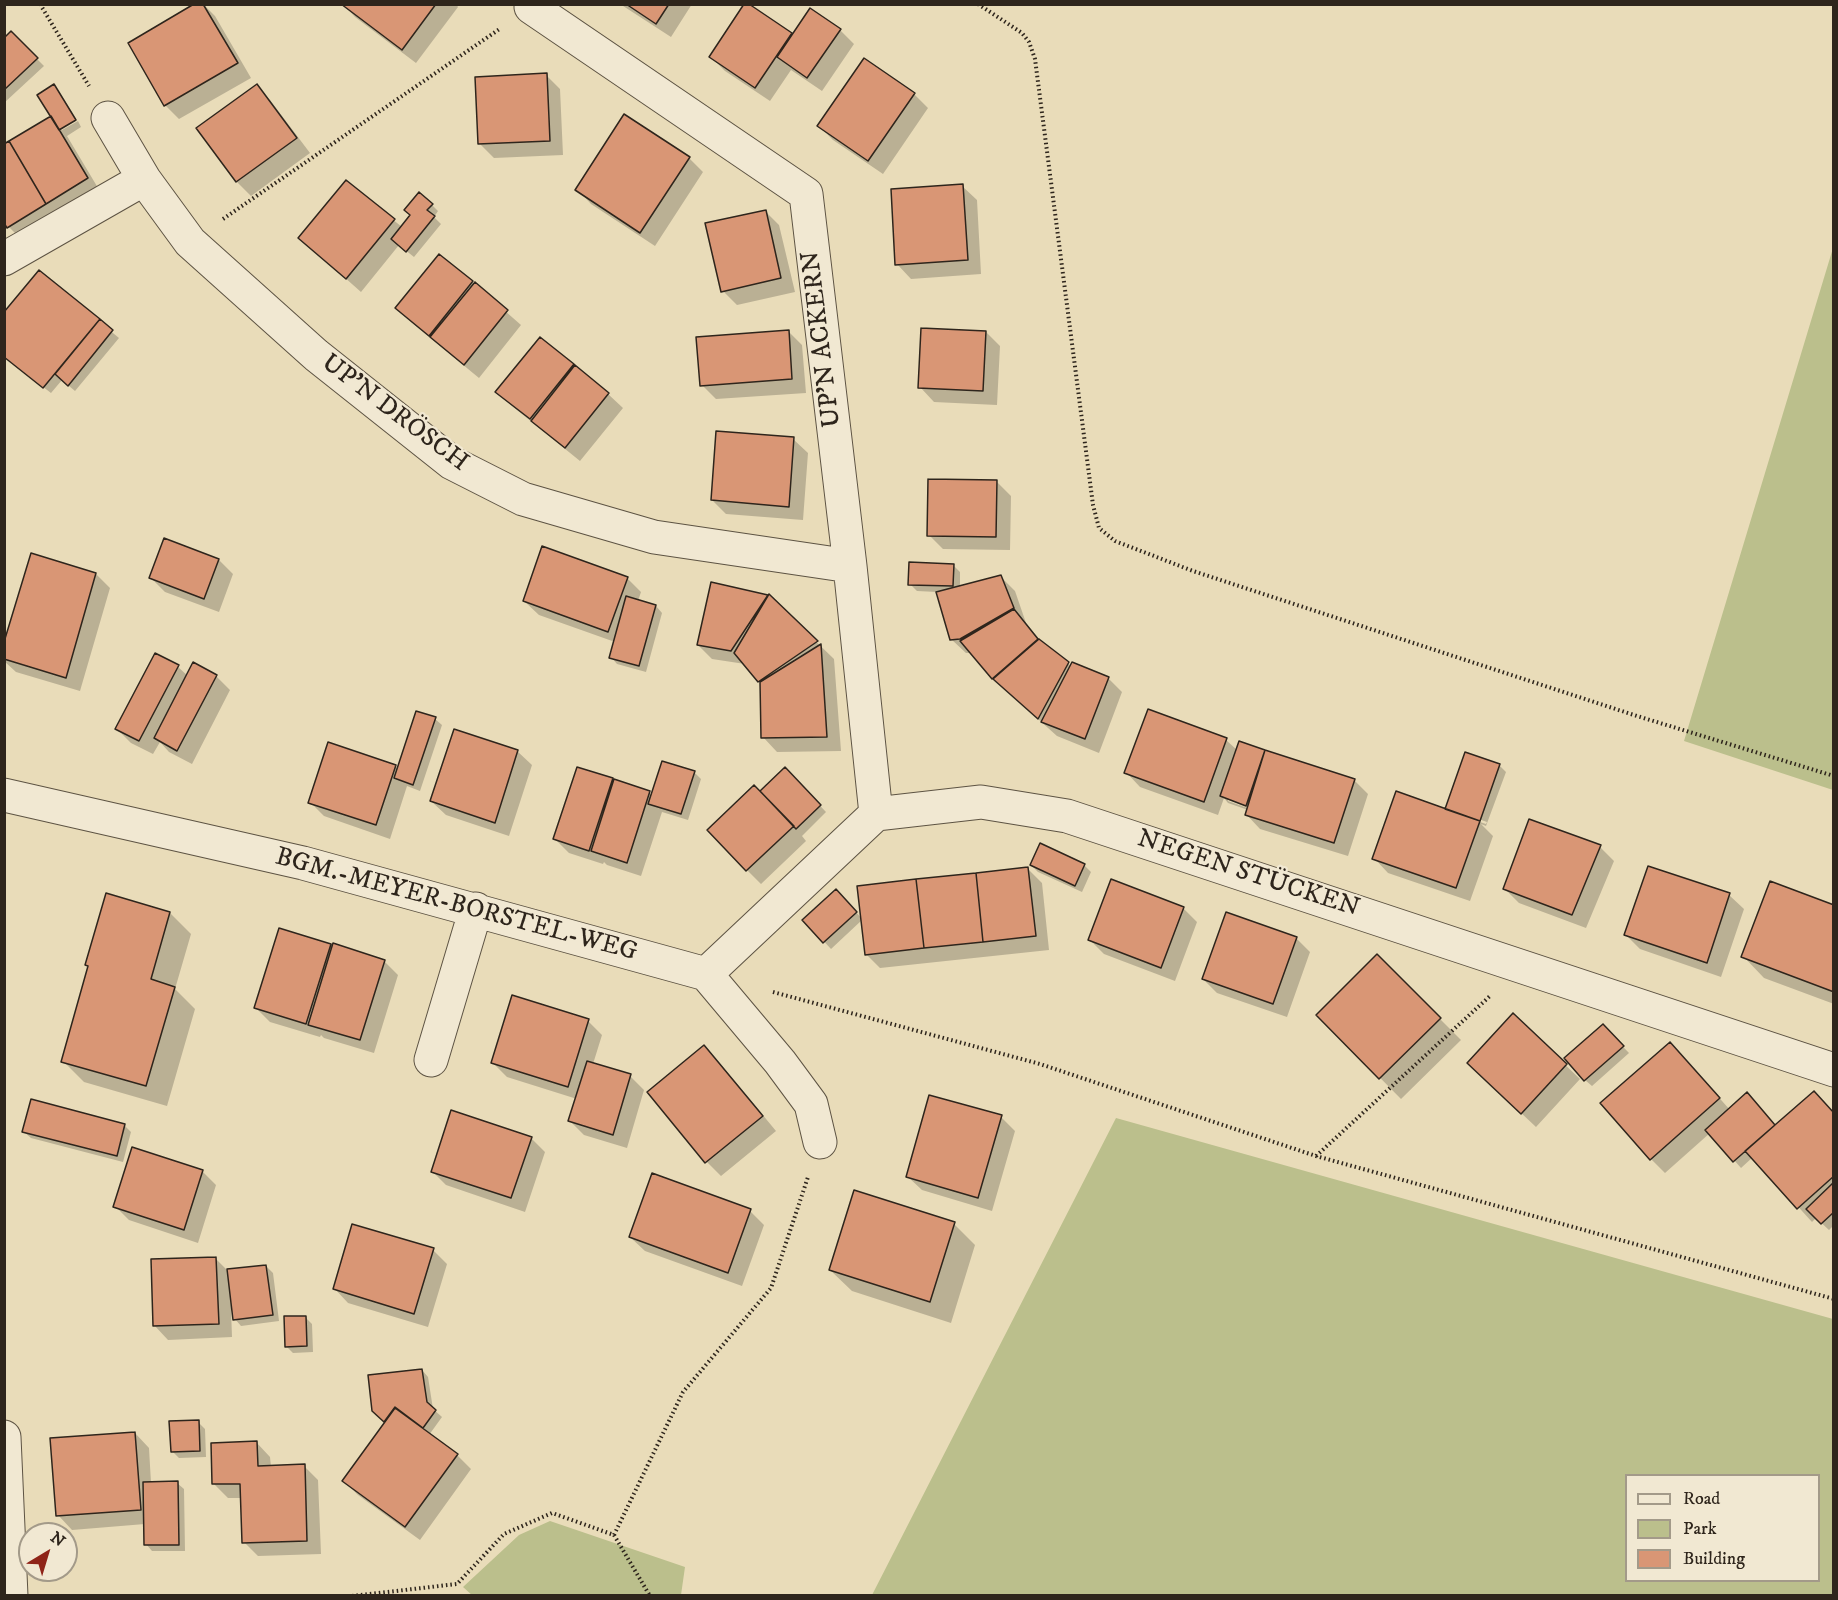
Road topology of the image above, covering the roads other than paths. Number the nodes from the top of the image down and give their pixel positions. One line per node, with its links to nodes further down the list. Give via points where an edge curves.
1 (531, 7): 5 (street, UP'N ACKERN, via 806,194)
2 (108, 118): 3 (street, UP'N DRÖSCH)
3 (144, 179): 4 (street); 5 (street, UP'N DRÖSCH, via 190,242 316,355 452,463 523,499 654,537)
4 (4, 259)
5 (850, 566): 7 (street, UP'N ACKERN)
6 (4, 795): 8 (street, BGM.-MEYER-BORSTEL-WEG, via 303,863)
7 (876, 814): 9 (street); 11 (street, NEGEN STÜCKEN, via 981,802 1067,816)
8 (476, 909): 9 (street, BGM.-MEYER-BORSTEL-WEG); 10 (street)
9 (706, 974): 12 (street, via 811,1104)
10 (431, 1059)
11 (1833, 1070)
12 (820, 1142)
13 (4, 1437): 14 (street)
14 (11, 1596)

